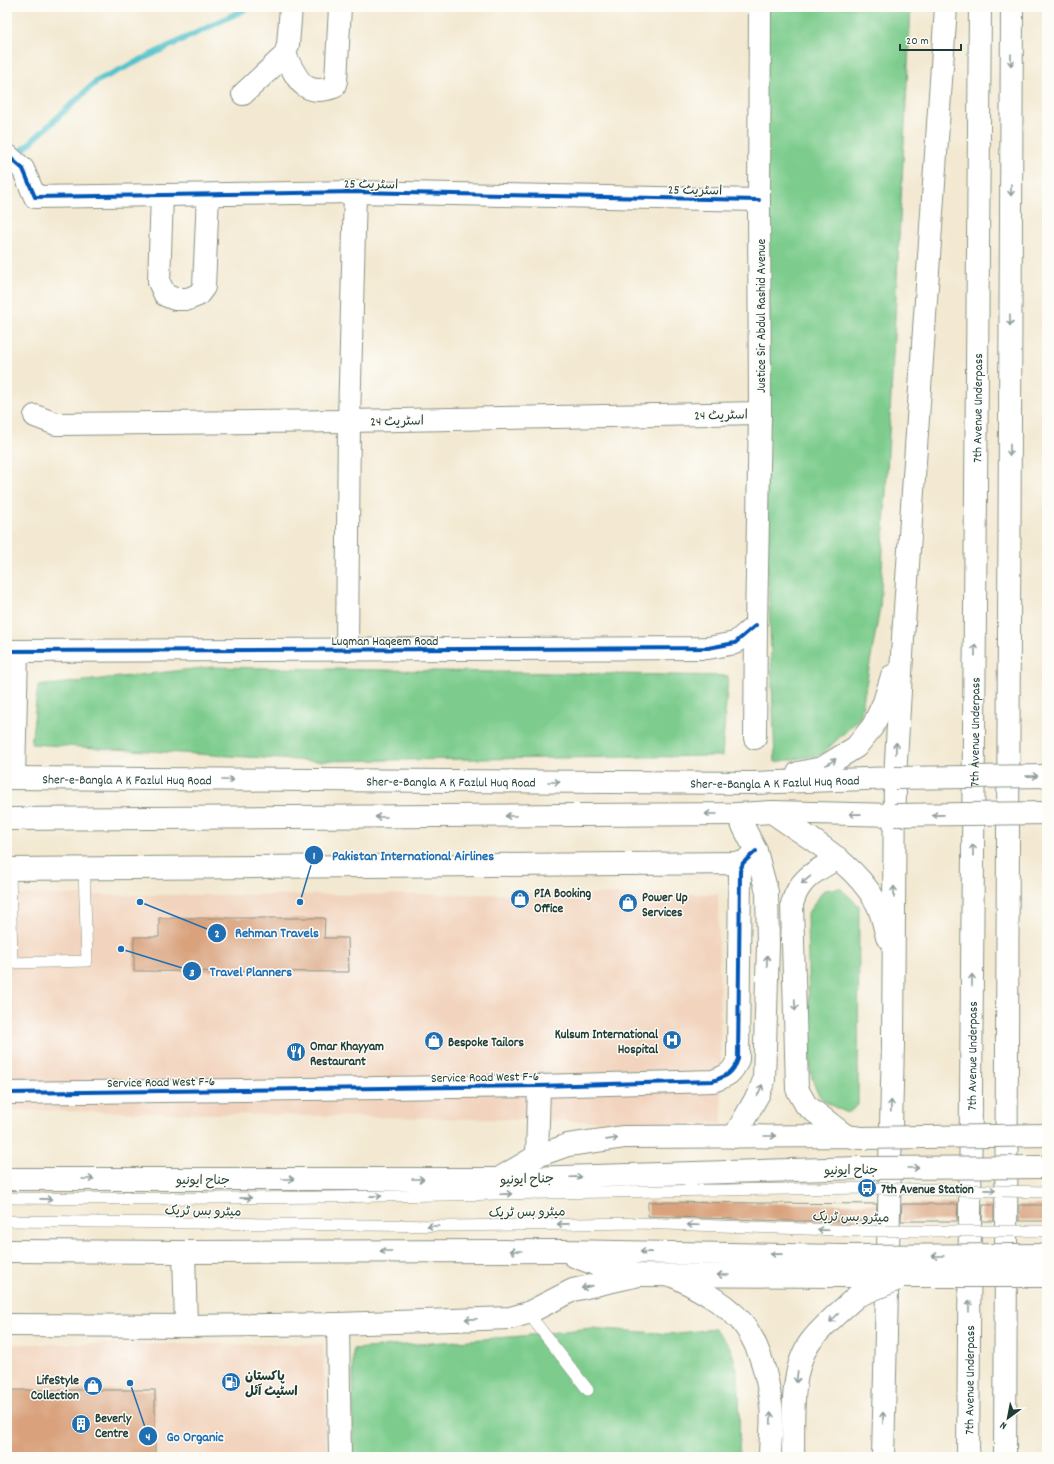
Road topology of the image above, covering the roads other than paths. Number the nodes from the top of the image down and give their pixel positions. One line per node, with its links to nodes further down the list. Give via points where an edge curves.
1 (291, 7): 7 (main road)
2 (340, 7): 7 (main road, via 334,87 321,91 302,85)
3 (760, 7): 13 (main road, Justice Sir Abdul Rashid Avenue)
4 (946, 7): 18 (main road)
5 (980, 7): 68 (main road, 7th Avenue Underpass, one-way to 5)
6 (1012, 7): 69 (main road, one-way to 69)
7 (285, 55): 8 (main road)
8 (243, 94)
9 (7, 155): 11 (main road, اسٹریٹ 25, via 22,170 35,197)
10 (355, 192): 12 (main road, اسٹریٹ 25); 13 (main road, اسٹریٹ 25); 16 (main road)
11 (162, 195): 12 (main road, اسٹریٹ 25); 12 (main road, via 159,282 165,295 175,299 188,299 198,295 204,287)
12 (208, 195)
13 (759, 200): 14 (main road, Justice Sir Abdul Rashid Avenue)
14 (760, 413): 16 (main road, اسٹریٹ 24); 17 (main road, Justice Sir Abdul Rashid Avenue)
15 (35, 416): 16 (main road, اسٹریٹ 24, via 56,424)
16 (349, 421): 19 (main road)
17 (756, 625): 19 (main road, Luqman Haqeem Road, via 735,643 708,648); 21 (main road, Justice Sir Abdul Rashid Avenue)
18 (902, 638): 24 (main road, one-way to 18); 25 (main road, one-way to 18, via 822,768 856,747 873,726 884,702)
19 (347, 650): 20 (main road, Luqman Haqeem Road)
20 (12, 651): 23 (main road)
21 (755, 738)
22 (1047, 776): 24 (main road, Sher-e-Bangla A K Fazlul Huq Road, one-way to 22, bridge)
23 (10, 778): 25 (main road, Sher-e-Bangla A K Fazlul Huq Road, one-way to 25)
24 (895, 778): 25 (main road, Sher-e-Bangla A K Fazlul Huq Road); 29 (main road)
25 (754, 784)
26 (772, 812): 28 (main road); 29 (main road, one-way to 26); 32 (main road)
27 (1047, 813): 29 (main road, one-way to 29, bridge)
28 (737, 814): 30 (main road, one-way to 30); 31 (main road)
29 (894, 815): 35 (main road, one-way to 29)
30 (7, 819)
31 (749, 857): 34 (main road); 36 (main road, Service Road West F-6, via 739,888 738,1059 734,1069 712,1081); 39 (main road, one-way to 31, via 764,1080 767,892)
32 (838, 858): 35 (main road, via 861,880 877,903); 40 (main road, one-way to 40, via 800,884 792,904 797,1089 806,1105)
33 (8, 869): 34 (main road); 34 (lane, via 12,963 87,961)
34 (84, 869)
35 (894, 961): 67 (main road, one-way to 35)
36 (538, 1086): 37 (main road, Service Road West F-6); 41 (main road)
37 (7, 1093)
38 (1047, 1135): 40 (main road, bridge)
39 (734, 1137): 40 (main road, one-way to 40); 41 (main road, one-way to 39, via 568,1145 624,1137)
40 (853, 1137)
41 (538, 1156): 45 (main road)
42 (1047, 1167): 43 (main road, جناح ایونیو, one-way to 42, bridge)
43 (863, 1178): 45 (main road, جناح ایونیو, one-way to 43); 46 (lane, میٹرو بس ٹریک, one-way to 46, bridge); 47 (lane, میٹرو بس ٹریک, one-way to 43, via 440,1196 631,1190)
44 (7, 1179): 45 (main road, جناح ایونیو, one-way to 45)
45 (497, 1179)
46 (1047, 1192)
47 (7, 1198)
48 (7, 1221): 49 (lane, میٹرو بس ٹریک, one-way to 48, bridge, via 862,1231 638,1223 444,1226)
49 (1047, 1231)
50 (562, 1250): 52 (main road, one-way to 52); 54 (main road, one-way to 50); 55 (main road, via 605,1268)
51 (7, 1251): 52 (main road)
52 (184, 1252): 62 (main road)
53 (1047, 1256): 54 (main road, one-way to 54, bridge)
54 (844, 1266): 56 (main road, one-way to 56); 57 (main road, bridge)
55 (639, 1275): 56 (main road); 59 (main road, one-way to 59, via 573,1290)
56 (672, 1275): 65 (main road, one-way to 56, via 771,1406 762,1362 747,1329 733,1314 700,1289)
57 (907, 1276): 58 (main road, bridge); 66 (main road, one-way to 66, bridge, via 857,1296 811,1341 799,1366 795,1394)
58 (1047, 1276)
59 (528, 1313): 60 (main road, one-way to 60, via 510,1318); 63 (lane)
60 (338, 1324): 62 (main road); 64 (main road)
61 (7, 1325): 62 (main road)
62 (186, 1326)
63 (588, 1390)
64 (340, 1457)
65 (770, 1457)
66 (793, 1457)
67 (883, 1457)
68 (968, 1457)
69 (1004, 1457)

